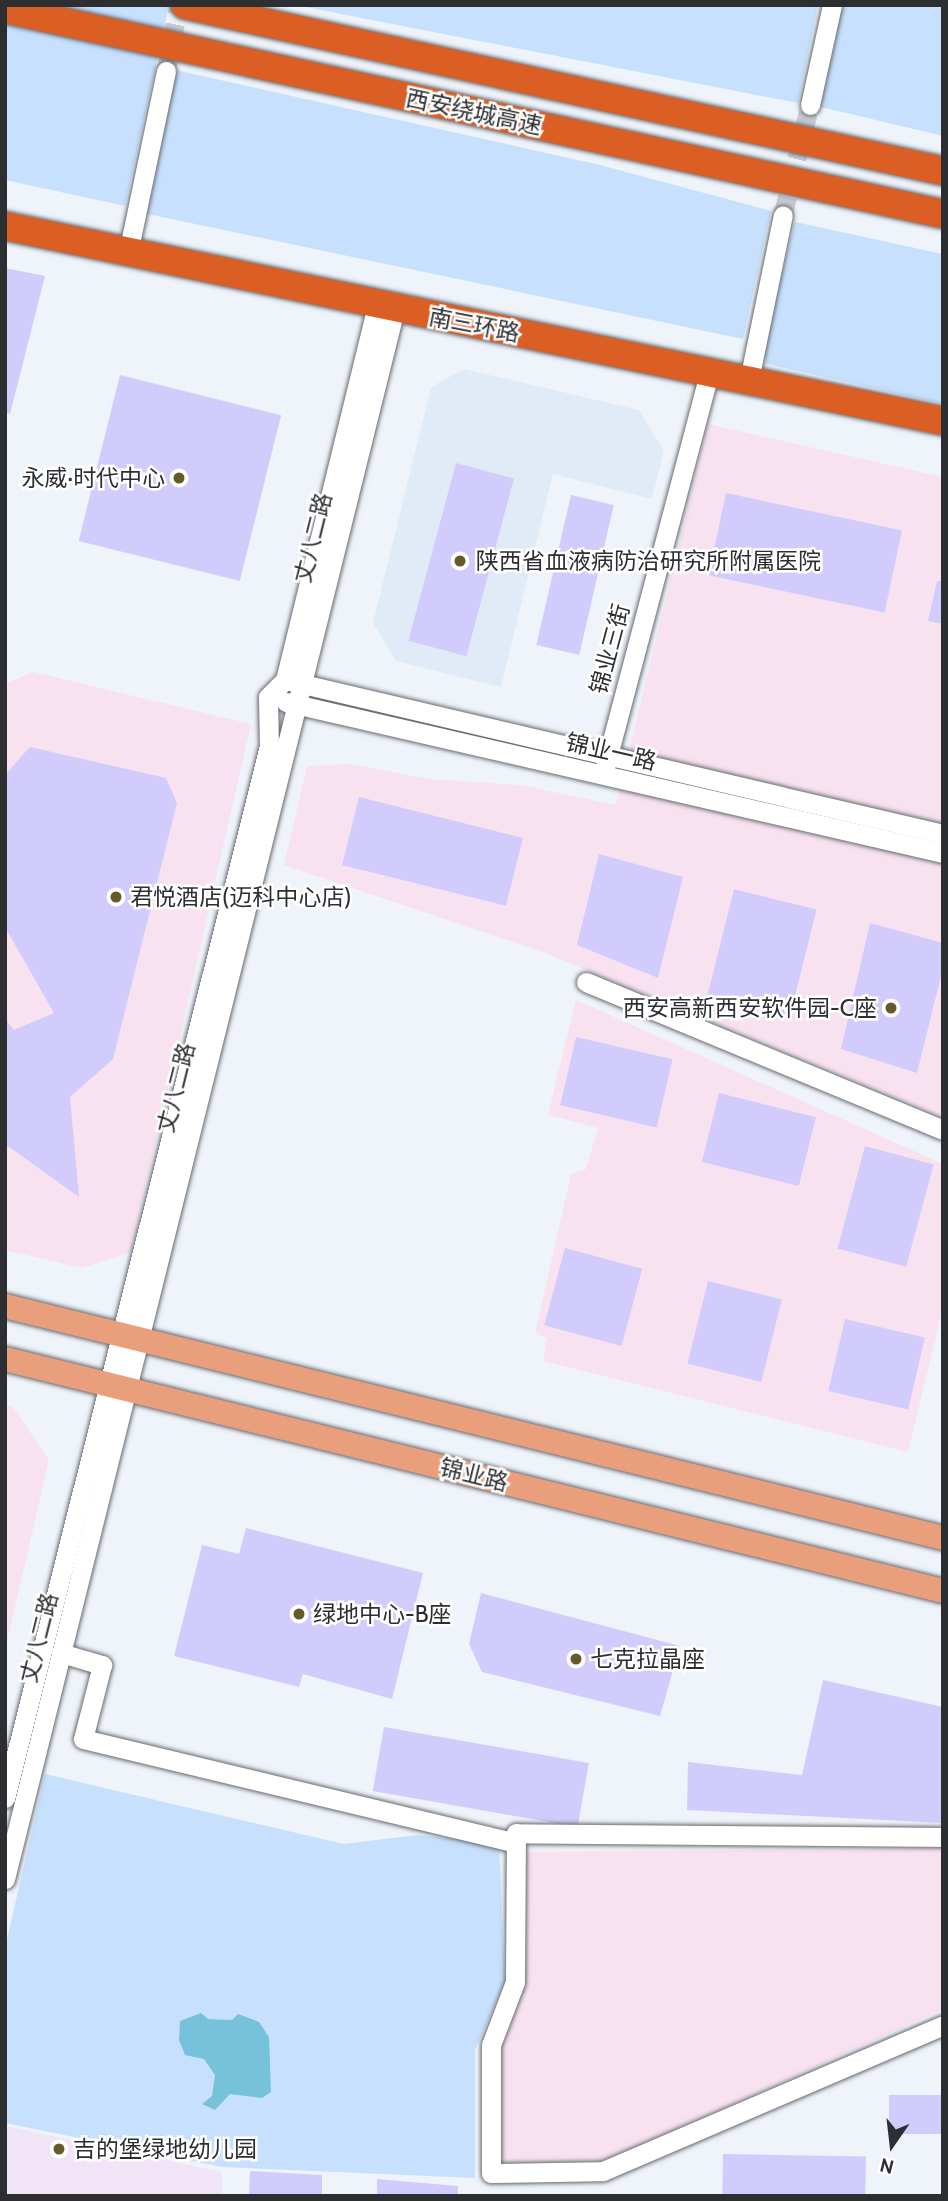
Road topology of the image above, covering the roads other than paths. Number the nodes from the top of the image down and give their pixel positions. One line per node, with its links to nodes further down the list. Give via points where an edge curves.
1 (185, 5): 6 (highway, 西安绕城高速)
2 (832, 5): 5 (street)
3 (5, 9): 7 (highway, 西安绕城高速)
4 (166, 71): 12 (street)
5 (810, 105)
6 (935, 169)
7 (748, 172): 8 (highway, 西安绕城高速); 11 (highway)
8 (943, 214)
9 (783, 215): 15 (street)
10 (5, 226): 12 (highway, 南三环路)
11 (943, 232)
12 (128, 253): 13 (highway, 南三环路)
13 (386, 307): 14 (highway, 南三环路); 17 (street, 丈八二路)
14 (709, 372): 15 (highway, 南三环路); 20 (street, 锦业三街)
15 (749, 380): 16 (highway, 南三环路)
16 (943, 421)
17 (294, 682): 18 (street); 19 (street, 丈八二路); 20 (street, 锦业一路)
18 (268, 697): 19 (street, 锦业一路); 26 (street, 丈八二路, via 269,746)
19 (297, 706): 20 (street, 锦业一路); 26 (street, 丈八二路)
20 (605, 766): 21 (street, 锦业一路); 22 (street, 锦业一路)
21 (943, 834)
22 (943, 853)
23 (586, 982): 24 (street)
24 (943, 1130)
25 (5, 1306): 26 (main road)
26 (131, 1338): 28 (street, 丈八二路); 29 (main road)
27 (5, 1359): 28 (main road, 锦业路)
28 (118, 1387): 30 (main road, 锦业路); 31 (street, 丈八二路); 32 (street, 丈八二路)
29 (943, 1538)
30 (943, 1591)
31 (61, 1653): 34 (street, via 102,1665 83,1739); 35 (street, 丈八二路)
32 (5, 1798)
33 (943, 1837): 34 (street, via 516,1833)
34 (516, 1843): 36 (street, via 515,1982 491,2045 491,2174 603,2171)
35 (5, 1879)
36 (943, 2025)

